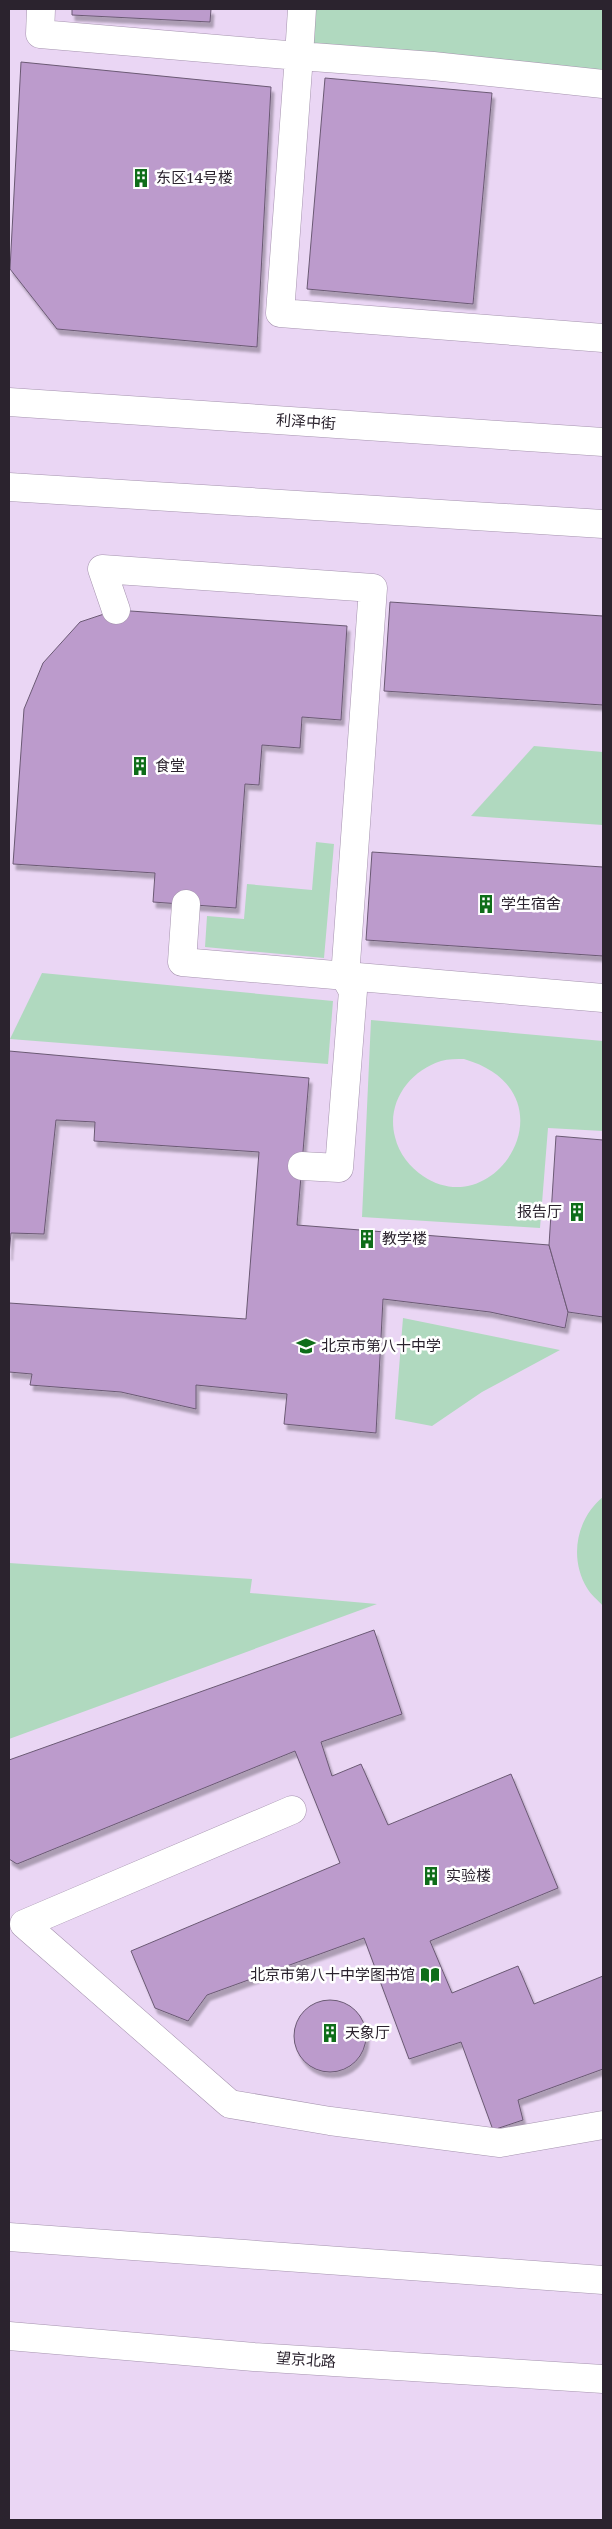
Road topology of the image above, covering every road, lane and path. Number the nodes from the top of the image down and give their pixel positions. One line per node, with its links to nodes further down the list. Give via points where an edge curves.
1 (41, 9): 3 (street, via 40,34)
2 (302, 9): 3 (street)
3 (299, 56): 4 (street); 5 (street, via 280,314)
4 (603, 84)
5 (603, 338)
6 (9, 402): 7 (street, 利泽中街)
7 (603, 442)
8 (9, 487): 9 (street)
9 (603, 524)
10 (116, 610): 12 (street, via 102,569 373,588)
11 (186, 904): 12 (street, via 182,962)
12 (345, 977): 13 (street); 14 (street, via 353,991 340,1168)
13 (603, 998)
14 (302, 1166)
15 (292, 1810): 16 (street, via 24,1924 230,2104 330,2121 500,2142)
16 (603, 2125)
17 (9, 2237): 18 (street)
18 (603, 2280)
19 (9, 2336): 20 (street, 望京北路, via 254,2357)
20 (603, 2379)

